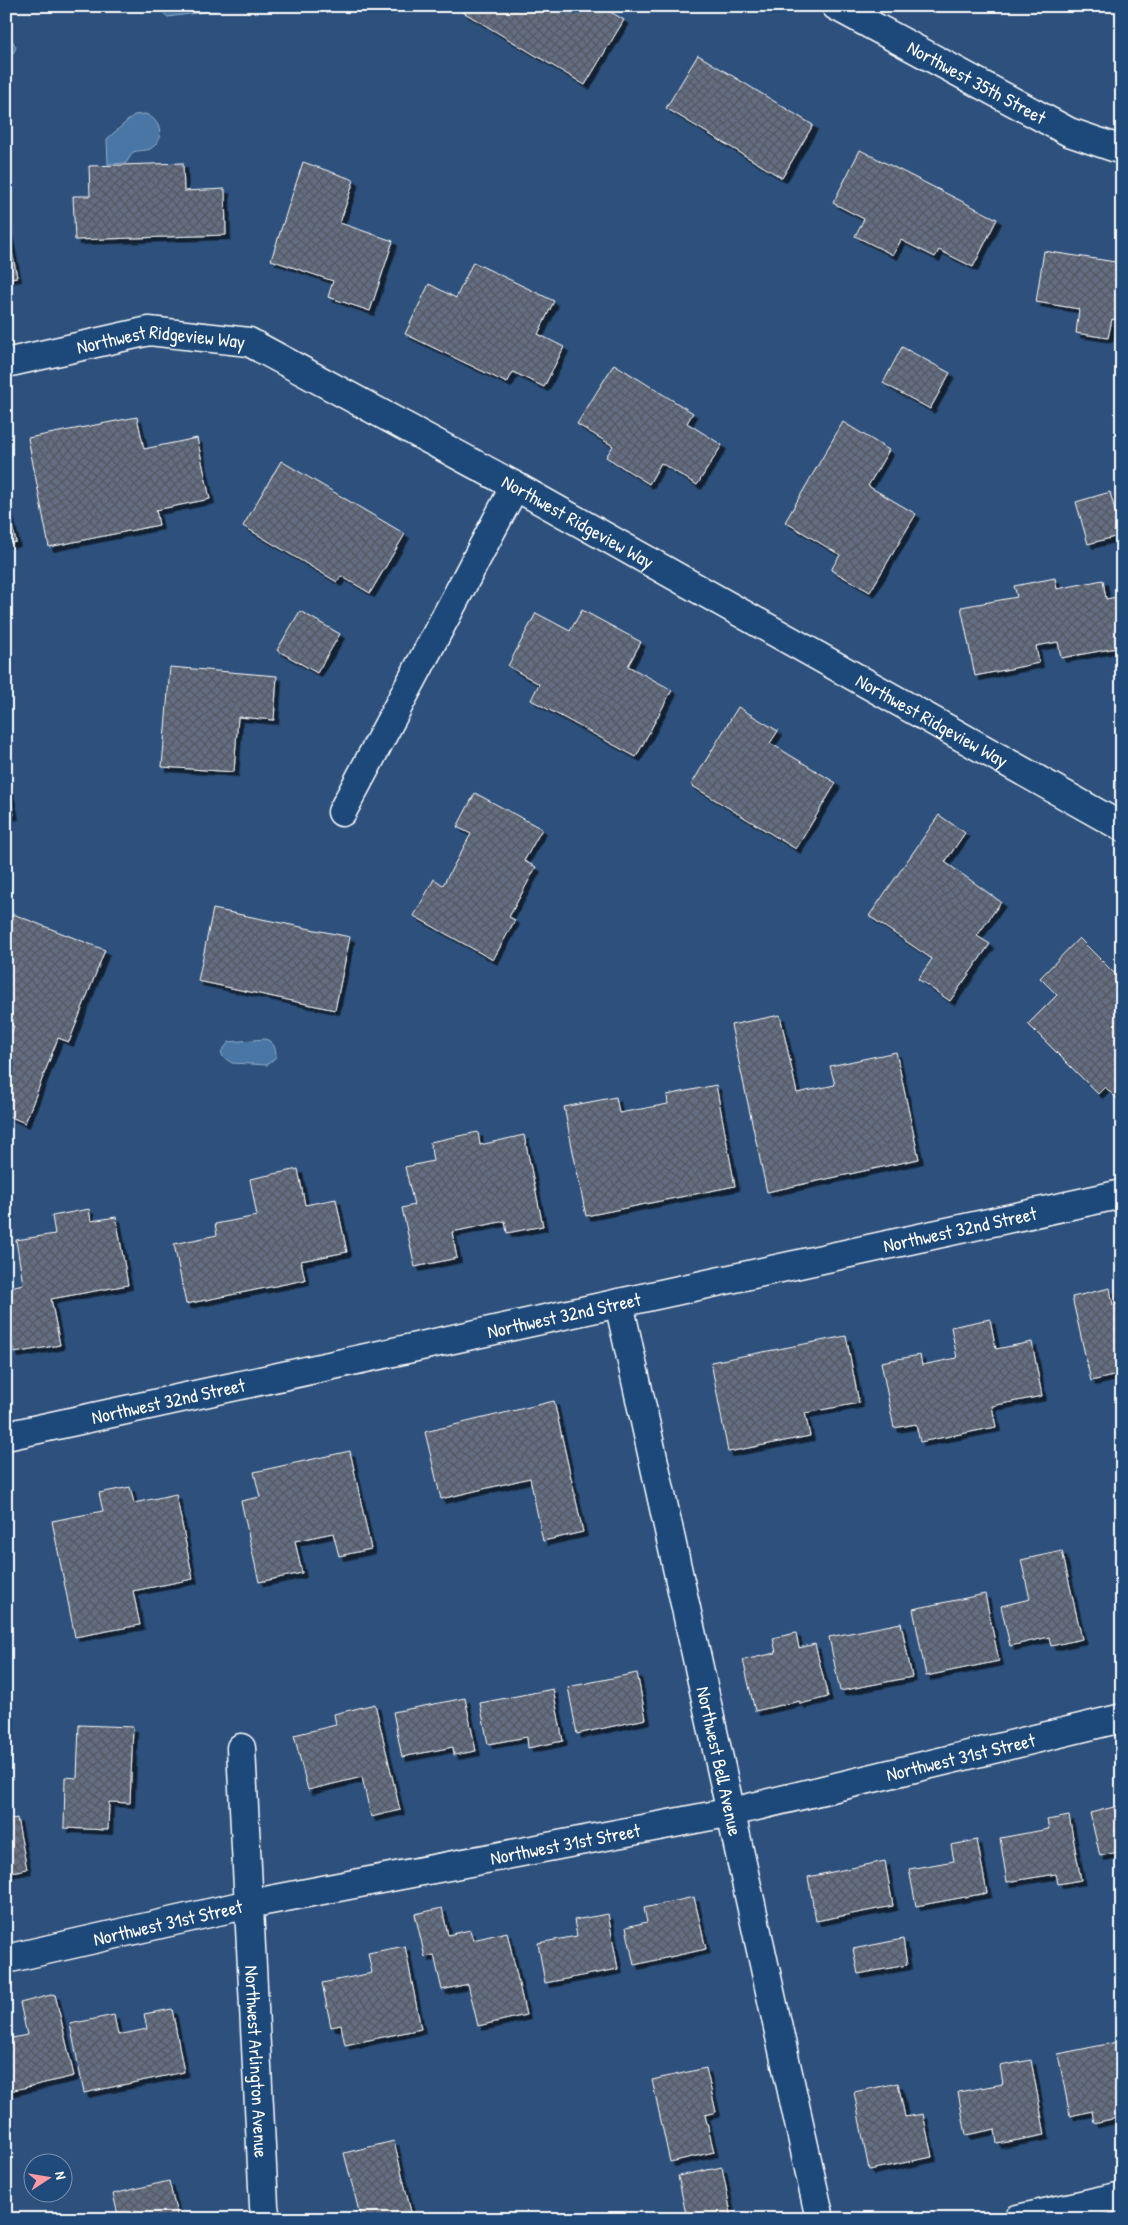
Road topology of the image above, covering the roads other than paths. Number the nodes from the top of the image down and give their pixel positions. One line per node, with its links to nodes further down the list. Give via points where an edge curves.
1 (836, 6): 2 (street, Northwest 35th Street, via 1069,132)
2 (1122, 150)
3 (6, 364): 4 (street, Northwest Ridgeview Way, via 149,331 249,342)
4 (515, 486): 5 (street); 6 (street, Northwest Ridgeview Way)
5 (342, 812)
6 (1122, 827)
7 (1122, 1194): 8 (street, Northwest 32nd Street)
8 (620, 1303): 9 (street, Northwest 32nd Street); 12 (street, Northwest Bell Avenue)
9 (6, 1436)
10 (1122, 1718): 12 (street, Northwest 31st Street)
11 (242, 1748): 13 (street, Northwest Arlington Avenue)
12 (732, 1812): 13 (street, Northwest 31st Street); 17 (street, Northwest Bell Avenue)
13 (249, 1904): 14 (street, Northwest 31st Street); 16 (street, Northwest Arlington Avenue)
14 (6, 1959)
15 (1122, 2196): 18 (street)
16 (266, 2219)
17 (820, 2219)
18 (1018, 2219)

